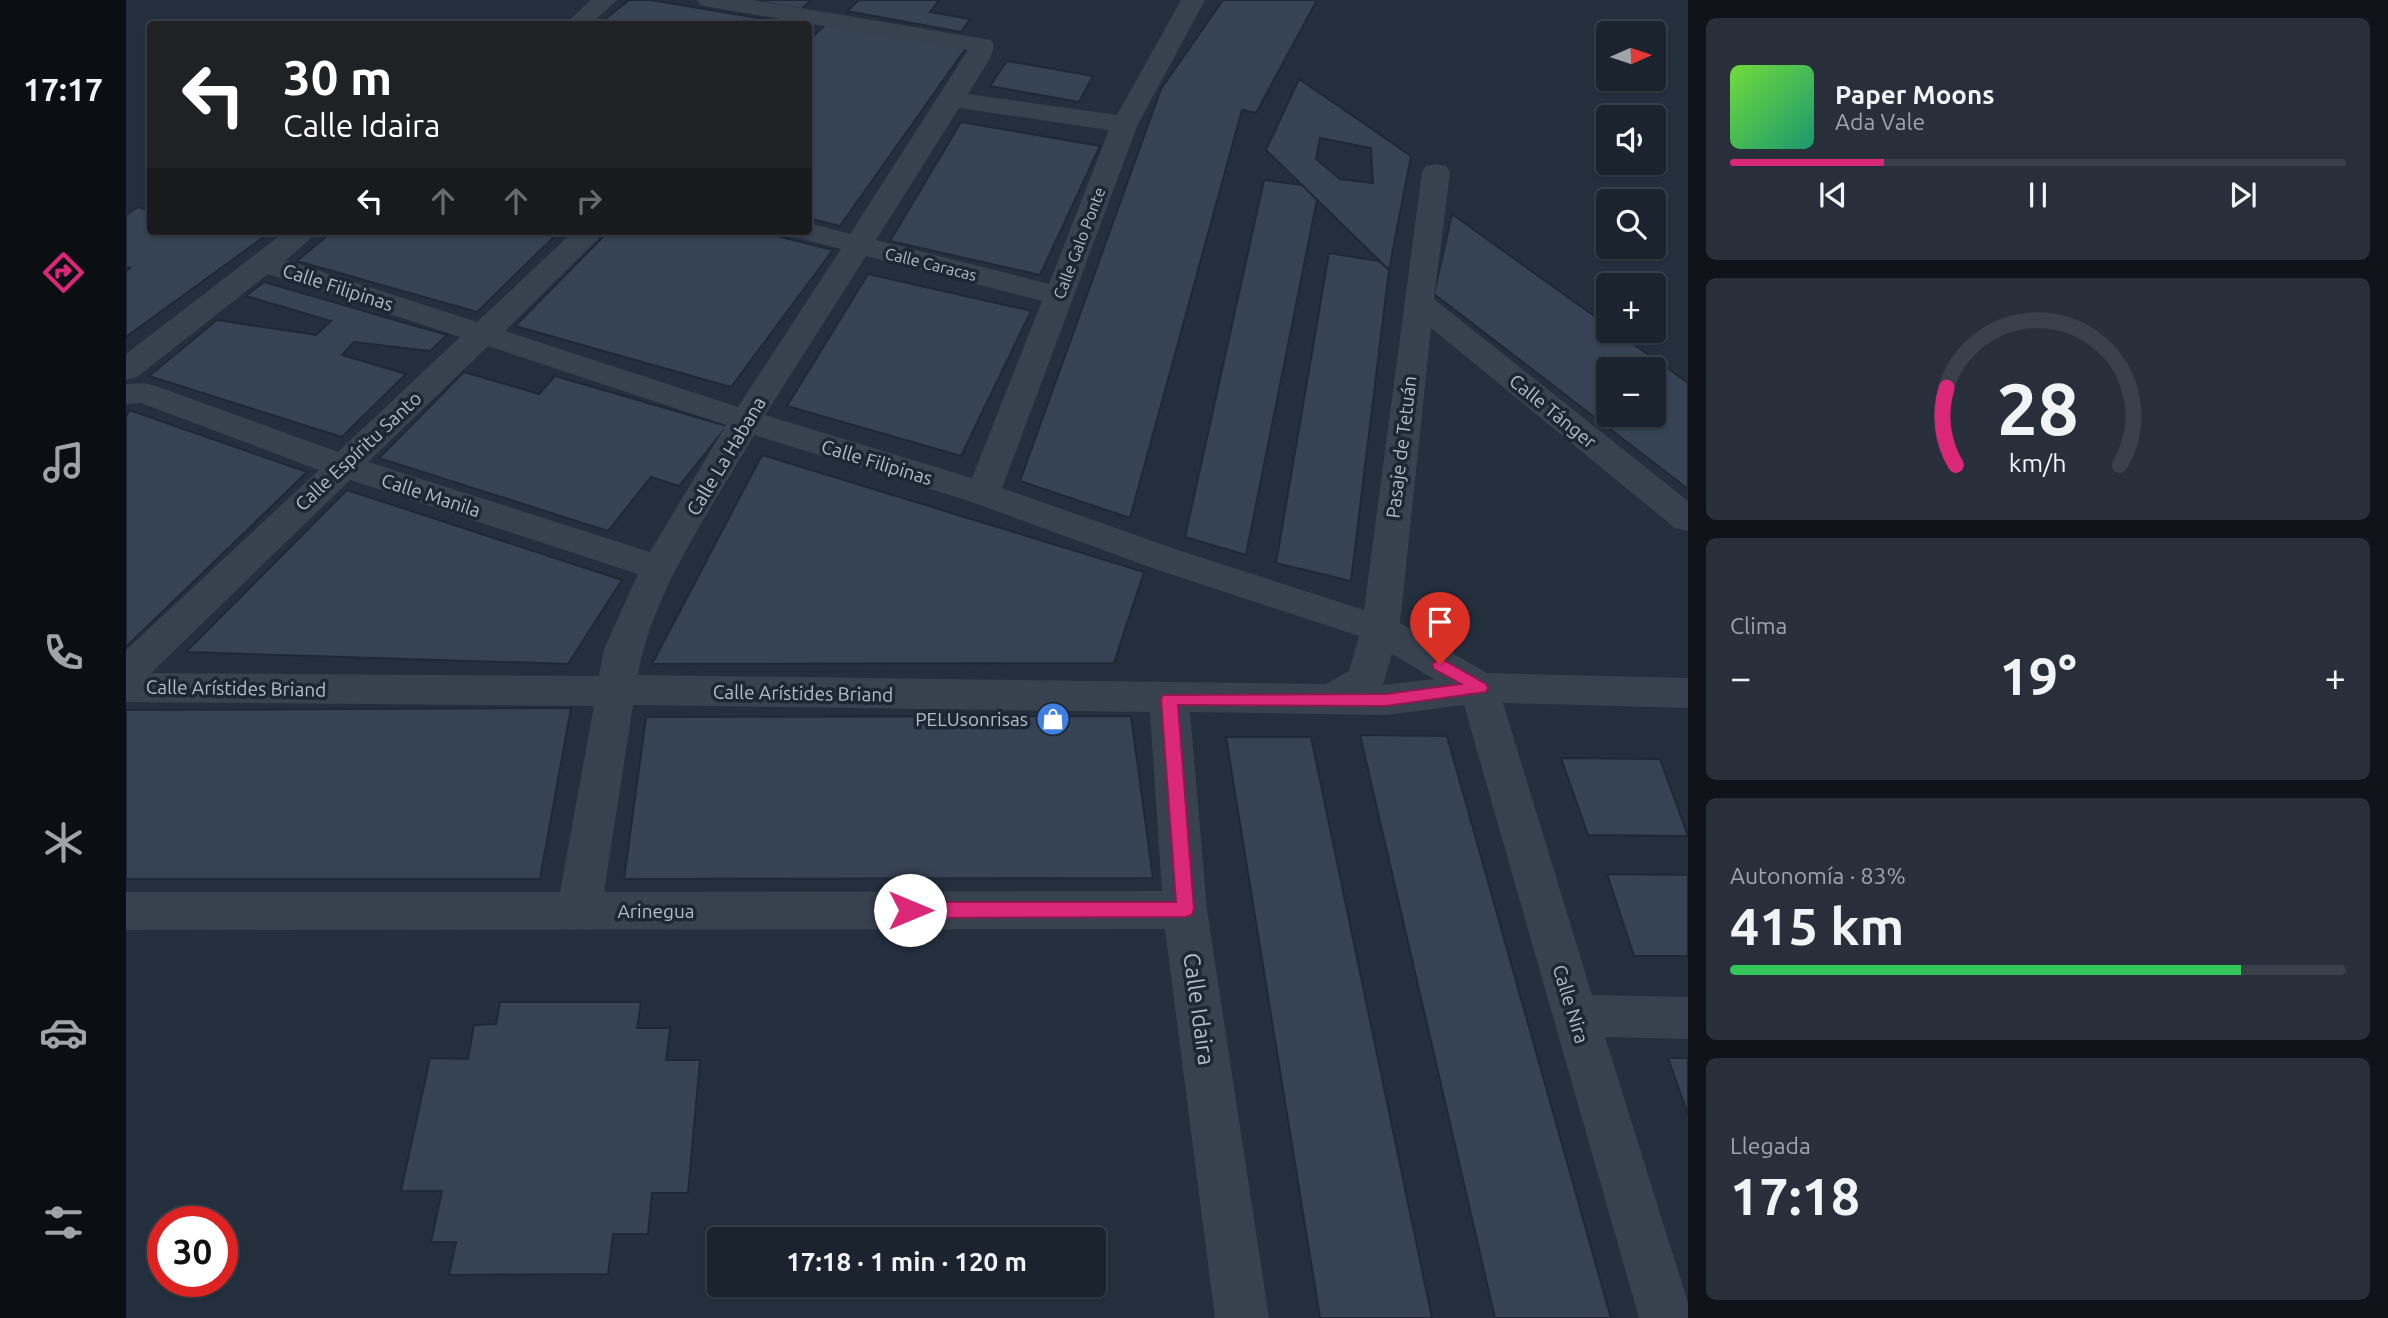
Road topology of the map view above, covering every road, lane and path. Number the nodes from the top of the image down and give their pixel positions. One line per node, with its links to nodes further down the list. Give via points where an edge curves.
1 (605, 0): 5 (street)
2 (709, 0): 4 (street)
3 (1193, 0): 7 (street, Calle Galo Ponte)
4 (817, 14): 6 (street, Calle La Habana, via 982,45)
5 (580, 21)
6 (951, 99): 7 (street); 12 (street, Calle La Habana)
7 (1125, 124): 14 (street, Calle Galo Ponte)
8 (1436, 172): 15 (street, Pasaje de Tetuán)
9 (812, 233): 12 (street, Calle Caracas)
10 (299, 235): 13 (street)
11 (587, 235): 16 (street, Calle Espíritu Santo)
12 (856, 244): 14 (street, Calle Caracas); 19 (street, Calle La Habana)
13 (263, 262): 16 (street, Calle Filipinas); 17 (street)
14 (1058, 296): 21 (street, Calle Galo Ponte)
15 (1418, 302): 22 (street, Calle Tánger); 24 (street, Pasaje de Tetuán)
16 (483, 334): 19 (street, Calle Filipinas); 20 (street, Calle Espíritu Santo)
17 (126, 370)
18 (126, 394): 20 (street, Calle Manila, via 144,393)
19 (746, 421): 21 (street, Calle Filipinas); 23 (street, Calle La Habana)
20 (342, 466): 23 (street, Calle Manila); 25 (street, Calle Espíritu Santo)
21 (981, 493): 24 (street, Calle Filipinas)
22 (1688, 519)
23 (659, 568): 28 (street, Calle La Habana, via 623,649)
24 (1380, 629): 27 (street, Calle Filipinas); 31 (street, Pasaje de Tetuán, via 1366,680)
25 (126, 673)
26 (126, 687): 28 (street, Calle Arístides Briand)
27 (1480, 688): 29 (street, Calle Arístides Briand); 31 (street, Calle Arístides Briand, via 1386,700); 35 (street, Calle Nira)
28 (617, 690): 30 (street, Calle Arístides Briand); 34 (street, Calle La Habana)
29 (1688, 693)
30 (1169, 699): 31 (street, Calle Arístides Briand); 32 (street, Calle Idaira)
31 (1329, 699)
32 (1185, 909): 34 (street, Arinegua); 37 (street, Calle Idaira)
33 (126, 911): 34 (street, Arinegua)
34 (579, 911)
35 (1574, 1015): 36 (street); 38 (street, Calle Nira)
36 (1688, 1018)
37 (1242, 1318)
38 (1666, 1318)

